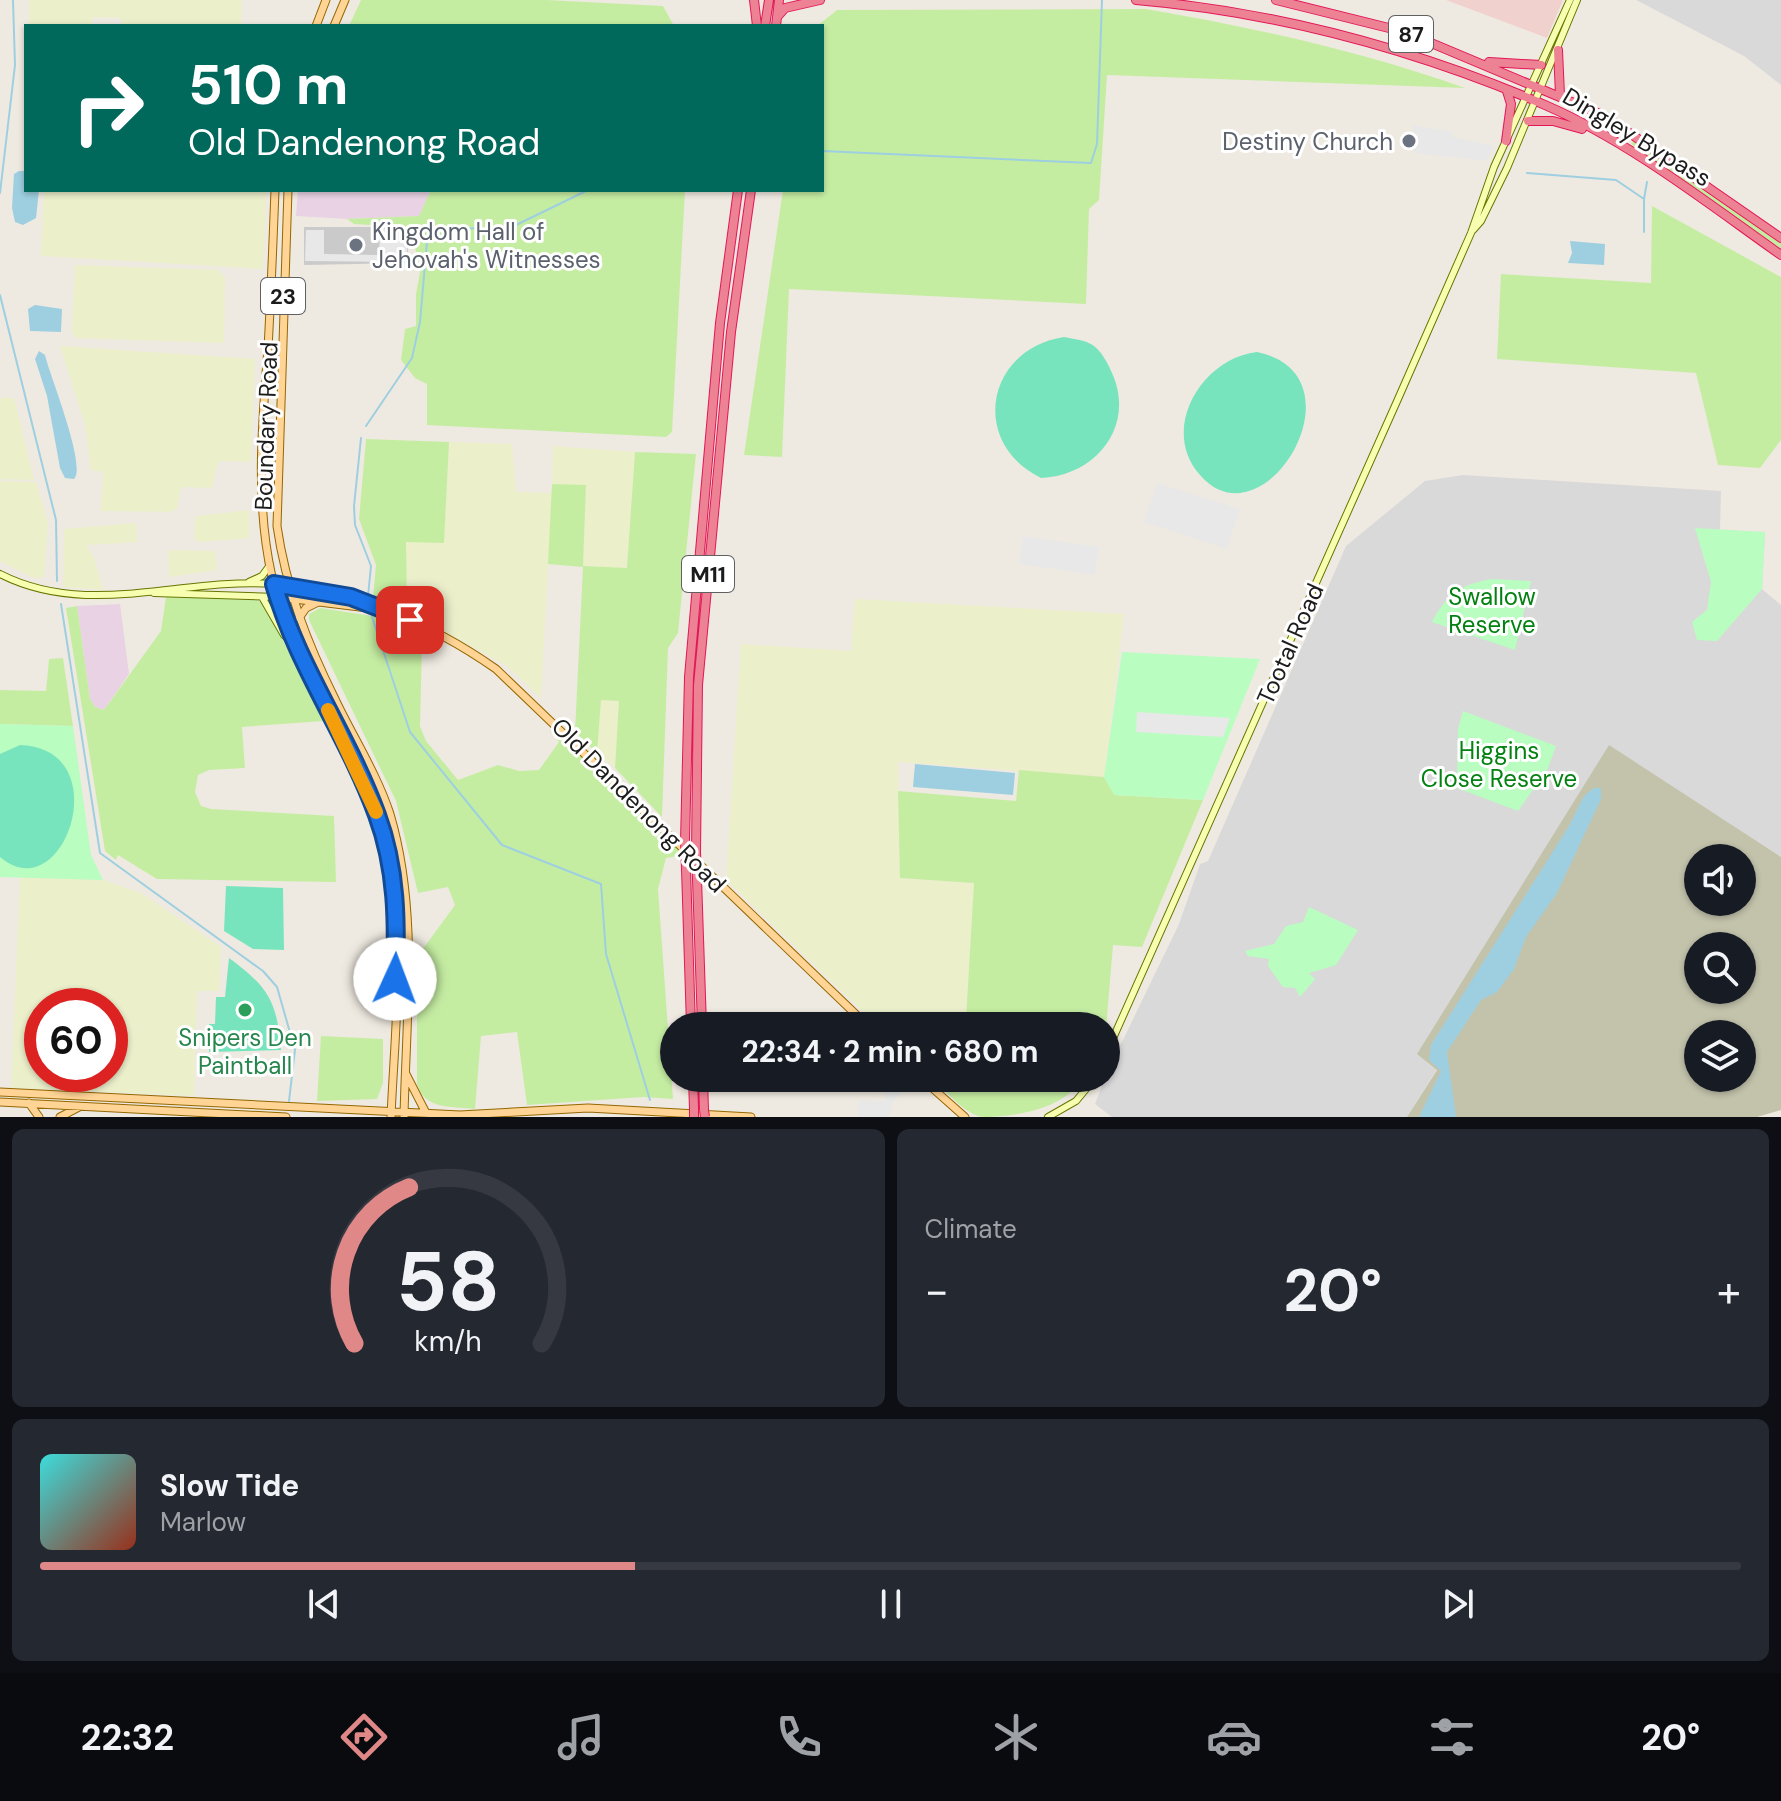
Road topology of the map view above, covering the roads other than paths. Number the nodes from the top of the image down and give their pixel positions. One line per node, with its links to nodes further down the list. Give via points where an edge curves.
1 (323, 0): 12 (main road)
2 (345, 0): 13 (main road)
3 (754, 0): 14 (highway)
4 (769, 0): 15 (highway)
5 (779, 0): 11 (highway)
6 (820, 0): 11 (highway, via 785,8)
7 (1136, 0): 20 (highway, Dingley Bypass / 87, via 1311,26 1406,53)
8 (1276, 0): 17 (highway, Dingley Bypass / 87, via 1391,28)
9 (1570, 0): 18 (main road, Tootal Road)
10 (1577, 0): 16 (main road, Tootal Road)
11 (776, 21)
12 (316, 24)
13 (335, 24)
14 (757, 24)
15 (765, 24)
16 (1558, 50): 19 (main road, Tootal Road); 21 (highway)
17 (1480, 62): 18 (highway); 19 (highway, Dingley Bypass / 87)
18 (1541, 65): 19 (main road, Tootal Road)
19 (1537, 86): 21 (highway, Dingley Bypass / 87); 22 (main road, Tootal Road)
20 (1507, 91): 22 (highway, Dingley Bypass / 87); 25 (highway, via 1511,104)
21 (1560, 95): 31 (highway, Dingley Bypass / 87, via 1605,116)
22 (1531, 101): 23 (main road, Tootal Road); 24 (highway, Dingley Bypass / 87); 25 (main road, Tootal Road)
23 (1528, 121): 24 (highway, via 1553,121); 30 (main road, Tootal Road)
24 (1601, 135): 32 (highway, Dingley Bypass / 87)
25 (1506, 141): 30 (main road, Tootal Road)
26 (275, 192): 33 (main road, Boundary Road / 23)
27 (288, 192): 34 (main road, Boundary Road / 23)
28 (738, 192): 48 (highway, M11, bridge, via 720,323 689,677 685,841)
29 (751, 192): 49 (highway, M11, bridge, via 731,332 698,685)
30 (1471, 233): 51 (main road, Tootal Road)
31 (1781, 238)
32 (1781, 255)
33 (263, 424): 34 (main road); 35 (main road, Boundary Road / 23, via 262,507)
34 (279, 425): 39 (main road, Boundary Road / 23, via 276,516)
35 (270, 565): 37 (main road); 38 (main road, Boundary Road / 23)
36 (0, 574): 40 (main road, Old Dandenong Road, via 63,595)
37 (245, 583): 38 (main road, Old Dandenong Road); 40 (main road, Old Dandenong Road)
38 (274, 584): 39 (main road, Old Dandenong Road); 42 (main road, Boundary Road / 23)
39 (288, 586): 43 (main road, Boundary Road / 23); 45 (main road, Old Dandenong Road, via 351,597)
40 (134, 593): 41 (main road, Old Dandenong Road)
41 (261, 596): 42 (main road, Old Dandenong Road); 47 (main road)
42 (278, 597): 43 (main road, Old Dandenong Road); 47 (main road, Boundary Road / 23)
43 (292, 598): 44 (main road, Old Dandenong Road); 46 (main road, Boundary Road / 23)
44 (322, 601): 45 (main road, Old Dandenong Road); 46 (main road, via 306,608)
45 (390, 611): 50 (main road, Old Dandenong Road, via 464,648 514,685)
46 (299, 619): 52 (main road, Boundary Road / 23, via 375,778 401,858 409,923)
47 (296, 647): 62 (main road, Boundary Road / 23, via 360,775 388,852 397,923)
48 (691, 1012)
49 (702, 1012)
50 (853, 1012)
51 (1120, 1023)
52 (405, 1072): 63 (main road, Boundary Road / 23); 64 (main road)
53 (0, 1092): 62 (main road)
54 (695, 1092): 65 (highway)
55 (701, 1092): 65 (highway)
56 (935, 1092): 61 (main road)
57 (1083, 1092): 73 (main road)
58 (0, 1102): 59 (main road)
59 (29, 1103): 60 (main road); 66 (main road)
60 (81, 1105): 67 (main road); 68 (main road)
61 (951, 1107): 71 (main road); 72 (main road)
62 (392, 1114): 63 (main road)
63 (404, 1114): 64 (main road)
64 (425, 1114): 65 (main road, via 588,1108)
65 (698, 1114): 69 (main road); 70 (main road)
66 (39, 1117)
67 (60, 1117)
68 (286, 1117)
69 (686, 1117)
70 (751, 1117)
71 (957, 1117)
72 (965, 1117)
73 (1048, 1117)

